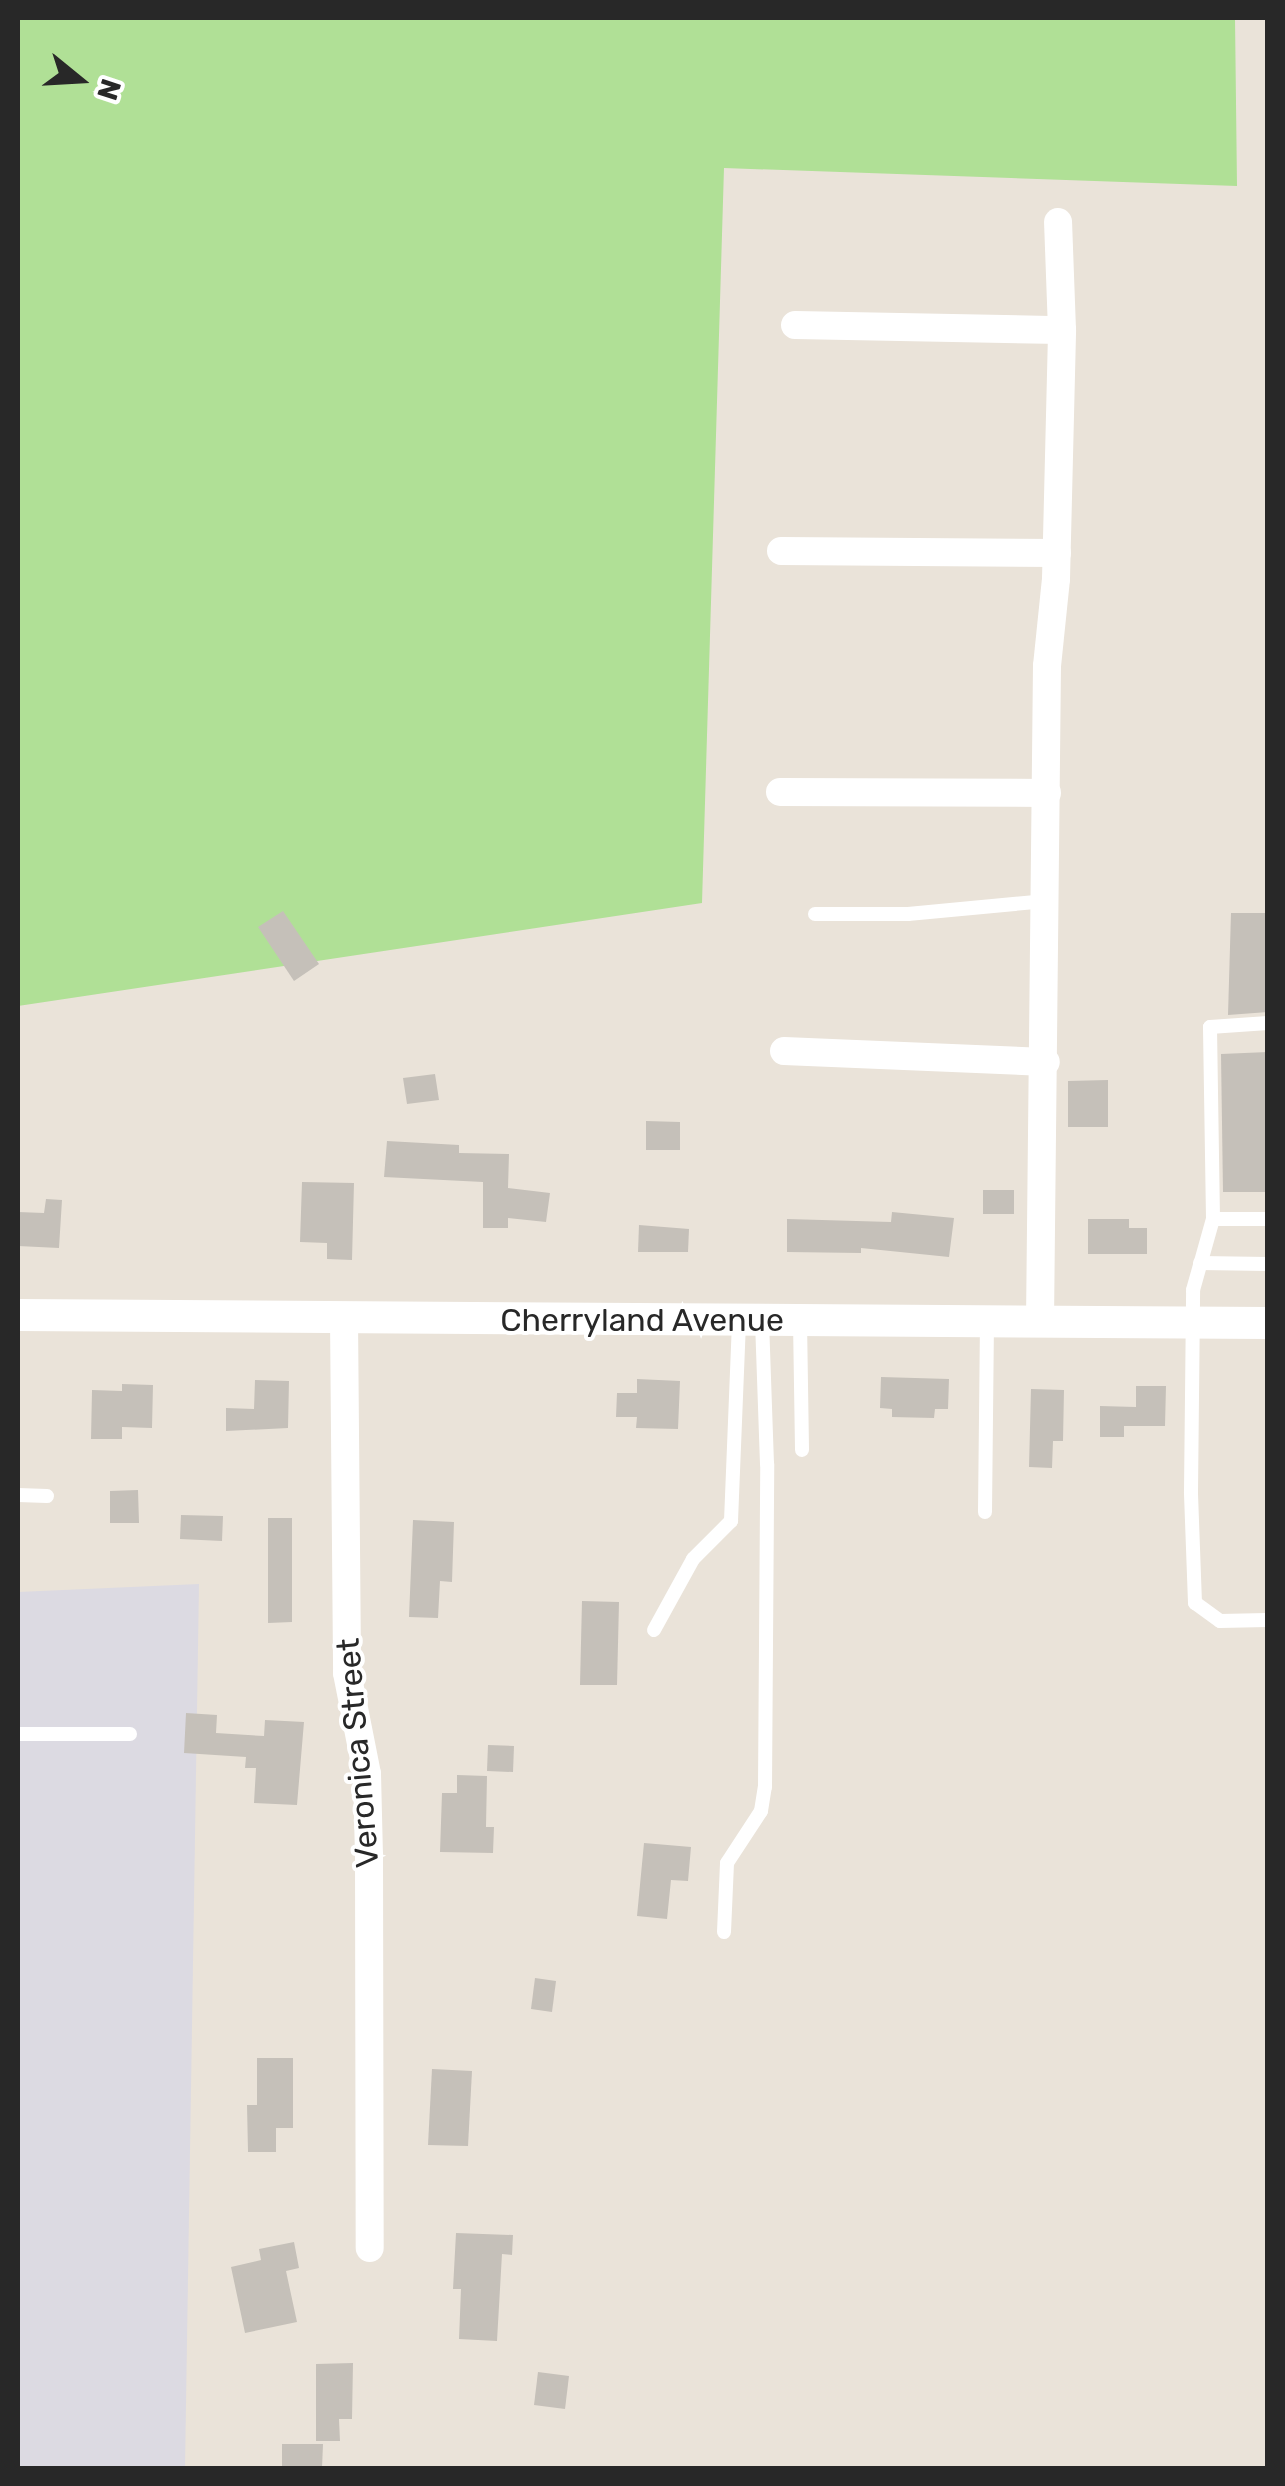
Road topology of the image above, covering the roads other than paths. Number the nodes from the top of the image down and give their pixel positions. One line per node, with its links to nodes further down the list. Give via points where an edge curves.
1 (1058, 222): 3 (street)
2 (795, 324): 3 (street)
3 (1062, 330): 5 (street)
4 (781, 550): 5 (street)
5 (1057, 553): 7 (street, via 1047,666)
6 (780, 792): 7 (street)
7 (1047, 794): 8 (street)
8 (1046, 901): 9 (lane, via 908,914); 12 (street)
9 (814, 914)
10 (1268, 1023): 13 (lane, via 1210,1026)
11 (784, 1051): 12 (street)
12 (1046, 1062): 22 (street)
13 (1213, 1219): 14 (lane); 15 (lane)
14 (1268, 1219)
15 (1200, 1263): 16 (lane); 23 (lane)
16 (1268, 1264)
17 (18, 1316): 18 (street, Cherryland Avenue)
18 (344, 1318): 19 (street, Cherryland Avenue); 34 (street, Veronica Street, via 348,1673 366,1774 369,1855)
19 (751, 1320): 20 (street, Cherryland Avenue); 30 (lane, via 732,1521 693,1560); 33 (lane, via 767,1464 765,1787 761,1811 727,1863)
20 (800, 1320): 21 (street, Cherryland Avenue); 25 (lane)
21 (987, 1322): 22 (street, Cherryland Avenue); 28 (lane)
22 (1040, 1322): 23 (street, Cherryland Avenue)
23 (1192, 1323): 24 (street, Cherryland Avenue); 29 (lane, via 1196,1604 1220,1620)
24 (1268, 1324)
25 (802, 1450)
26 (18, 1495): 27 (lane)
27 (47, 1496)
28 (984, 1512)
29 (1267, 1620)
30 (654, 1630)
31 (18, 1734): 32 (lane)
32 (130, 1734)
33 (724, 1932)
34 (370, 2248)

